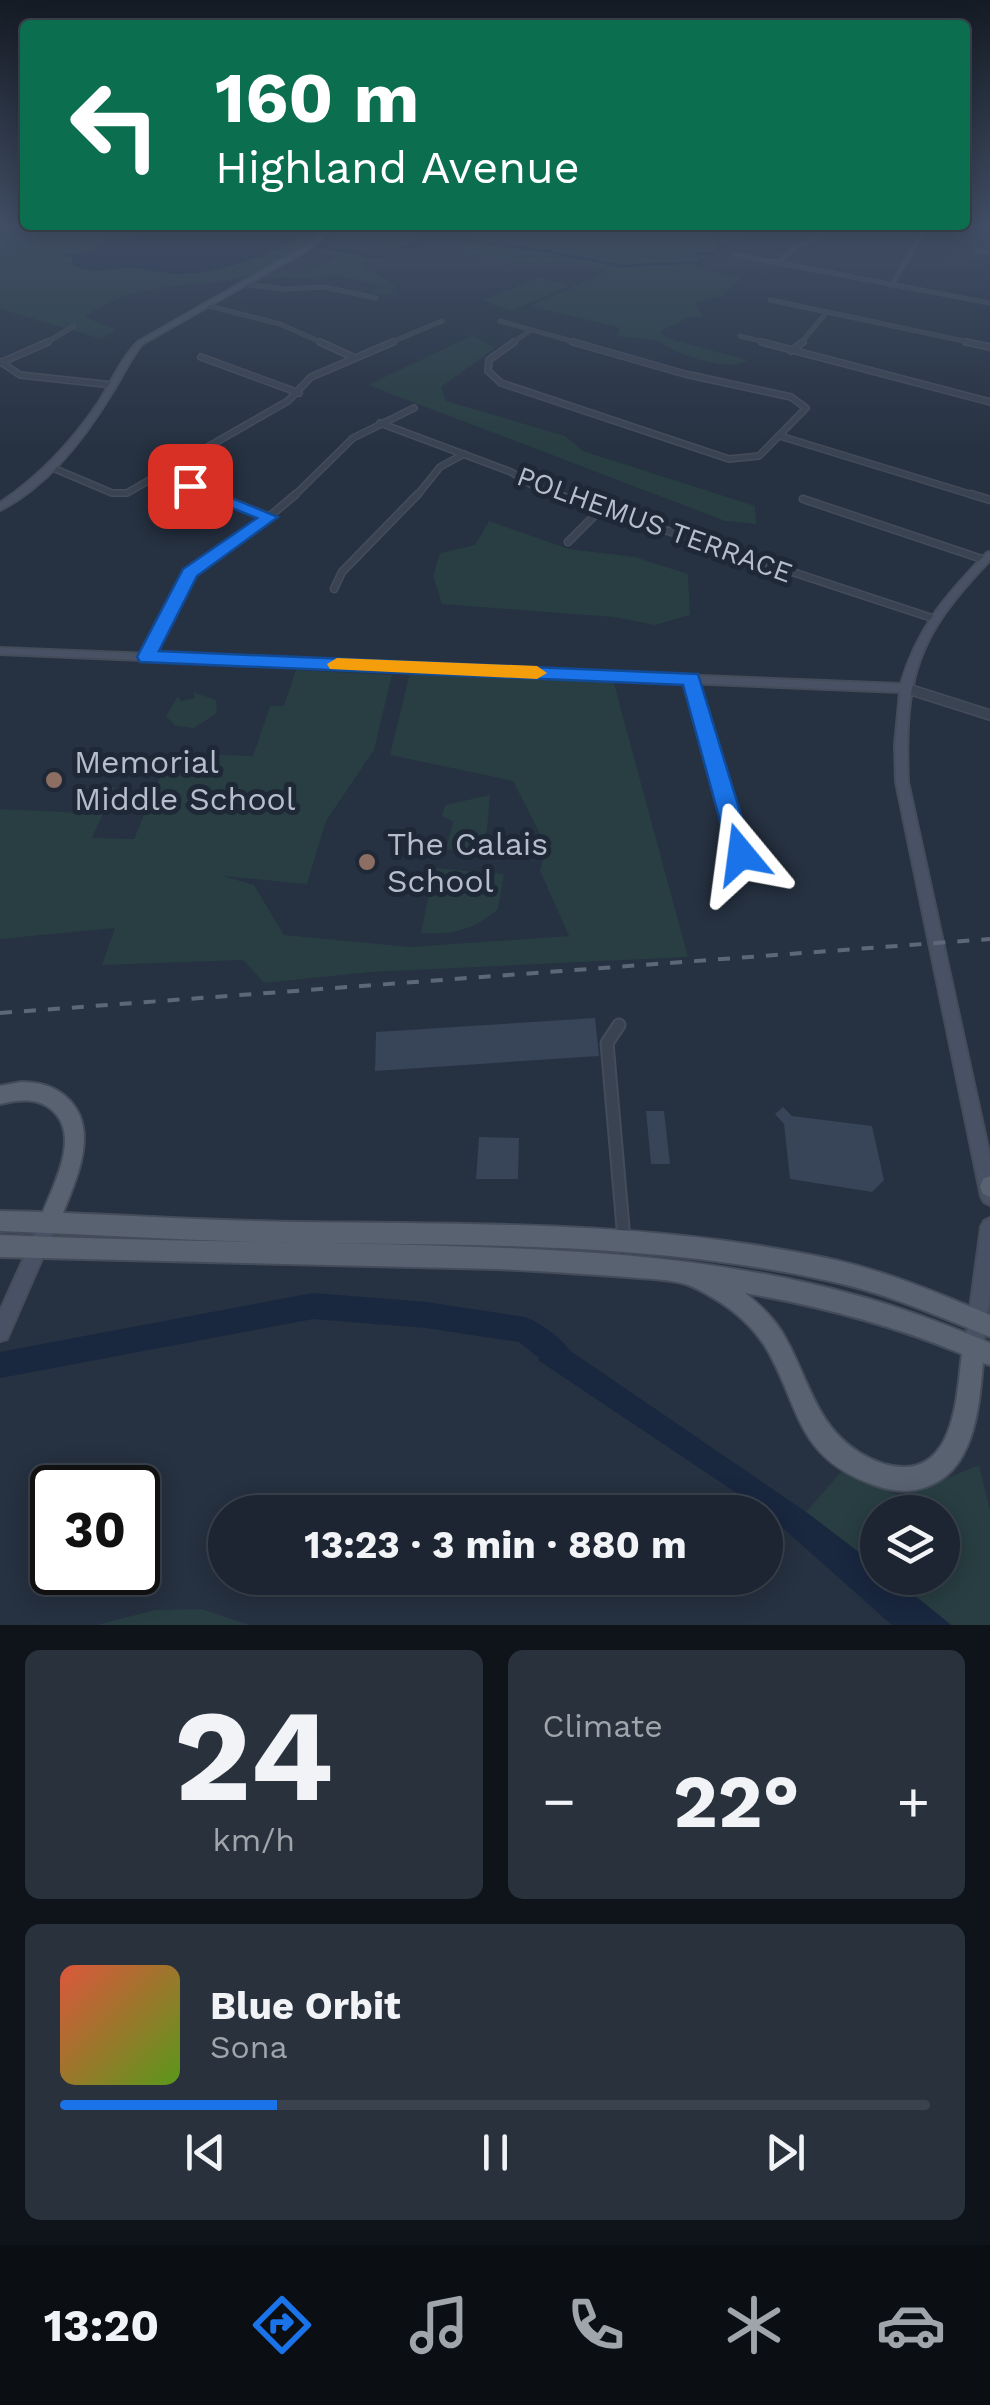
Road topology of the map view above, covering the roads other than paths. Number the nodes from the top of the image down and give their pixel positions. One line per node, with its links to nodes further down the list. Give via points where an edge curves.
1 (216, 299): 3 (street)
2 (770, 300): 4 (street)
3 (205, 305): 13 (street, via 280,324); 15 (street, via 140,343)
4 (827, 312): 10 (street); 11 (street)
5 (442, 321): 13 (street)
6 (500, 321): 8 (street)
7 (74, 326): 14 (street)
8 (531, 330): 20 (street, via 800,400 806,408); 20 (street, via 489,360 488,371 501,383 739,460 756,458)
9 (740, 336): 11 (street)
10 (990, 347)
11 (791, 352): 17 (street)
12 (202, 356): 16 (street)
13 (354, 358): 16 (street, via 311,377)
14 (0, 362): 15 (street, via 20,375)
15 (113, 385): 22 (street)
16 (299, 392): 23 (street)
17 (990, 402)
18 (414, 408): 19 (street)
19 (380, 423): 21 (street, POLHEMUS TERRACE); 28 (street, via 353,438)
20 (780, 436): 25 (street)
21 (464, 454): 27 (street, POLHEMUS TERRACE); 31 (street, via 440,467 342,572)
22 (53, 468): 23 (street, via 117,494); 26 (street)
23 (161, 474): 28 (street)
24 (803, 499): 30 (street)
25 (990, 500)
26 (0, 506)
27 (601, 509): 29 (street); 32 (street, POLHEMUS TERRACE)
28 (270, 517): 34 (street, via 189,573)
29 (568, 542)
30 (988, 558): 32 (street)
31 (334, 589)
32 (932, 618): 36 (street)
33 (0, 651): 34 (street)
34 (147, 657): 35 (street)
35 (691, 679): 36 (street); 38 (street)
36 (905, 688): 37 (street); 41 (street, via 902,782)
37 (990, 715)
38 (741, 854)
39 (618, 1024): 46 (street, via 607,1042)
40 (0, 1095): 44 (main road, via 52,1097 73,1120 74,1146)
41 (990, 1186): 42 (street)
42 (990, 1196)
43 (0, 1221): 44 (main road)
44 (49, 1222): 46 (main road); 48 (street)
45 (990, 1227): 50 (street)
46 (624, 1240): 50 (main road, via 788,1262 902,1292)
47 (0, 1246): 48 (main road)
48 (39, 1248): 49 (main road, via 570,1260); 51 (street)
49 (683, 1273): 52 (main road, via 830,1297); 52 (main road, via 748,1310 776,1345 821,1436 878,1476 916,1478 950,1456)
50 (984, 1323): 52 (street)
51 (0, 1332)
52 (982, 1350)

